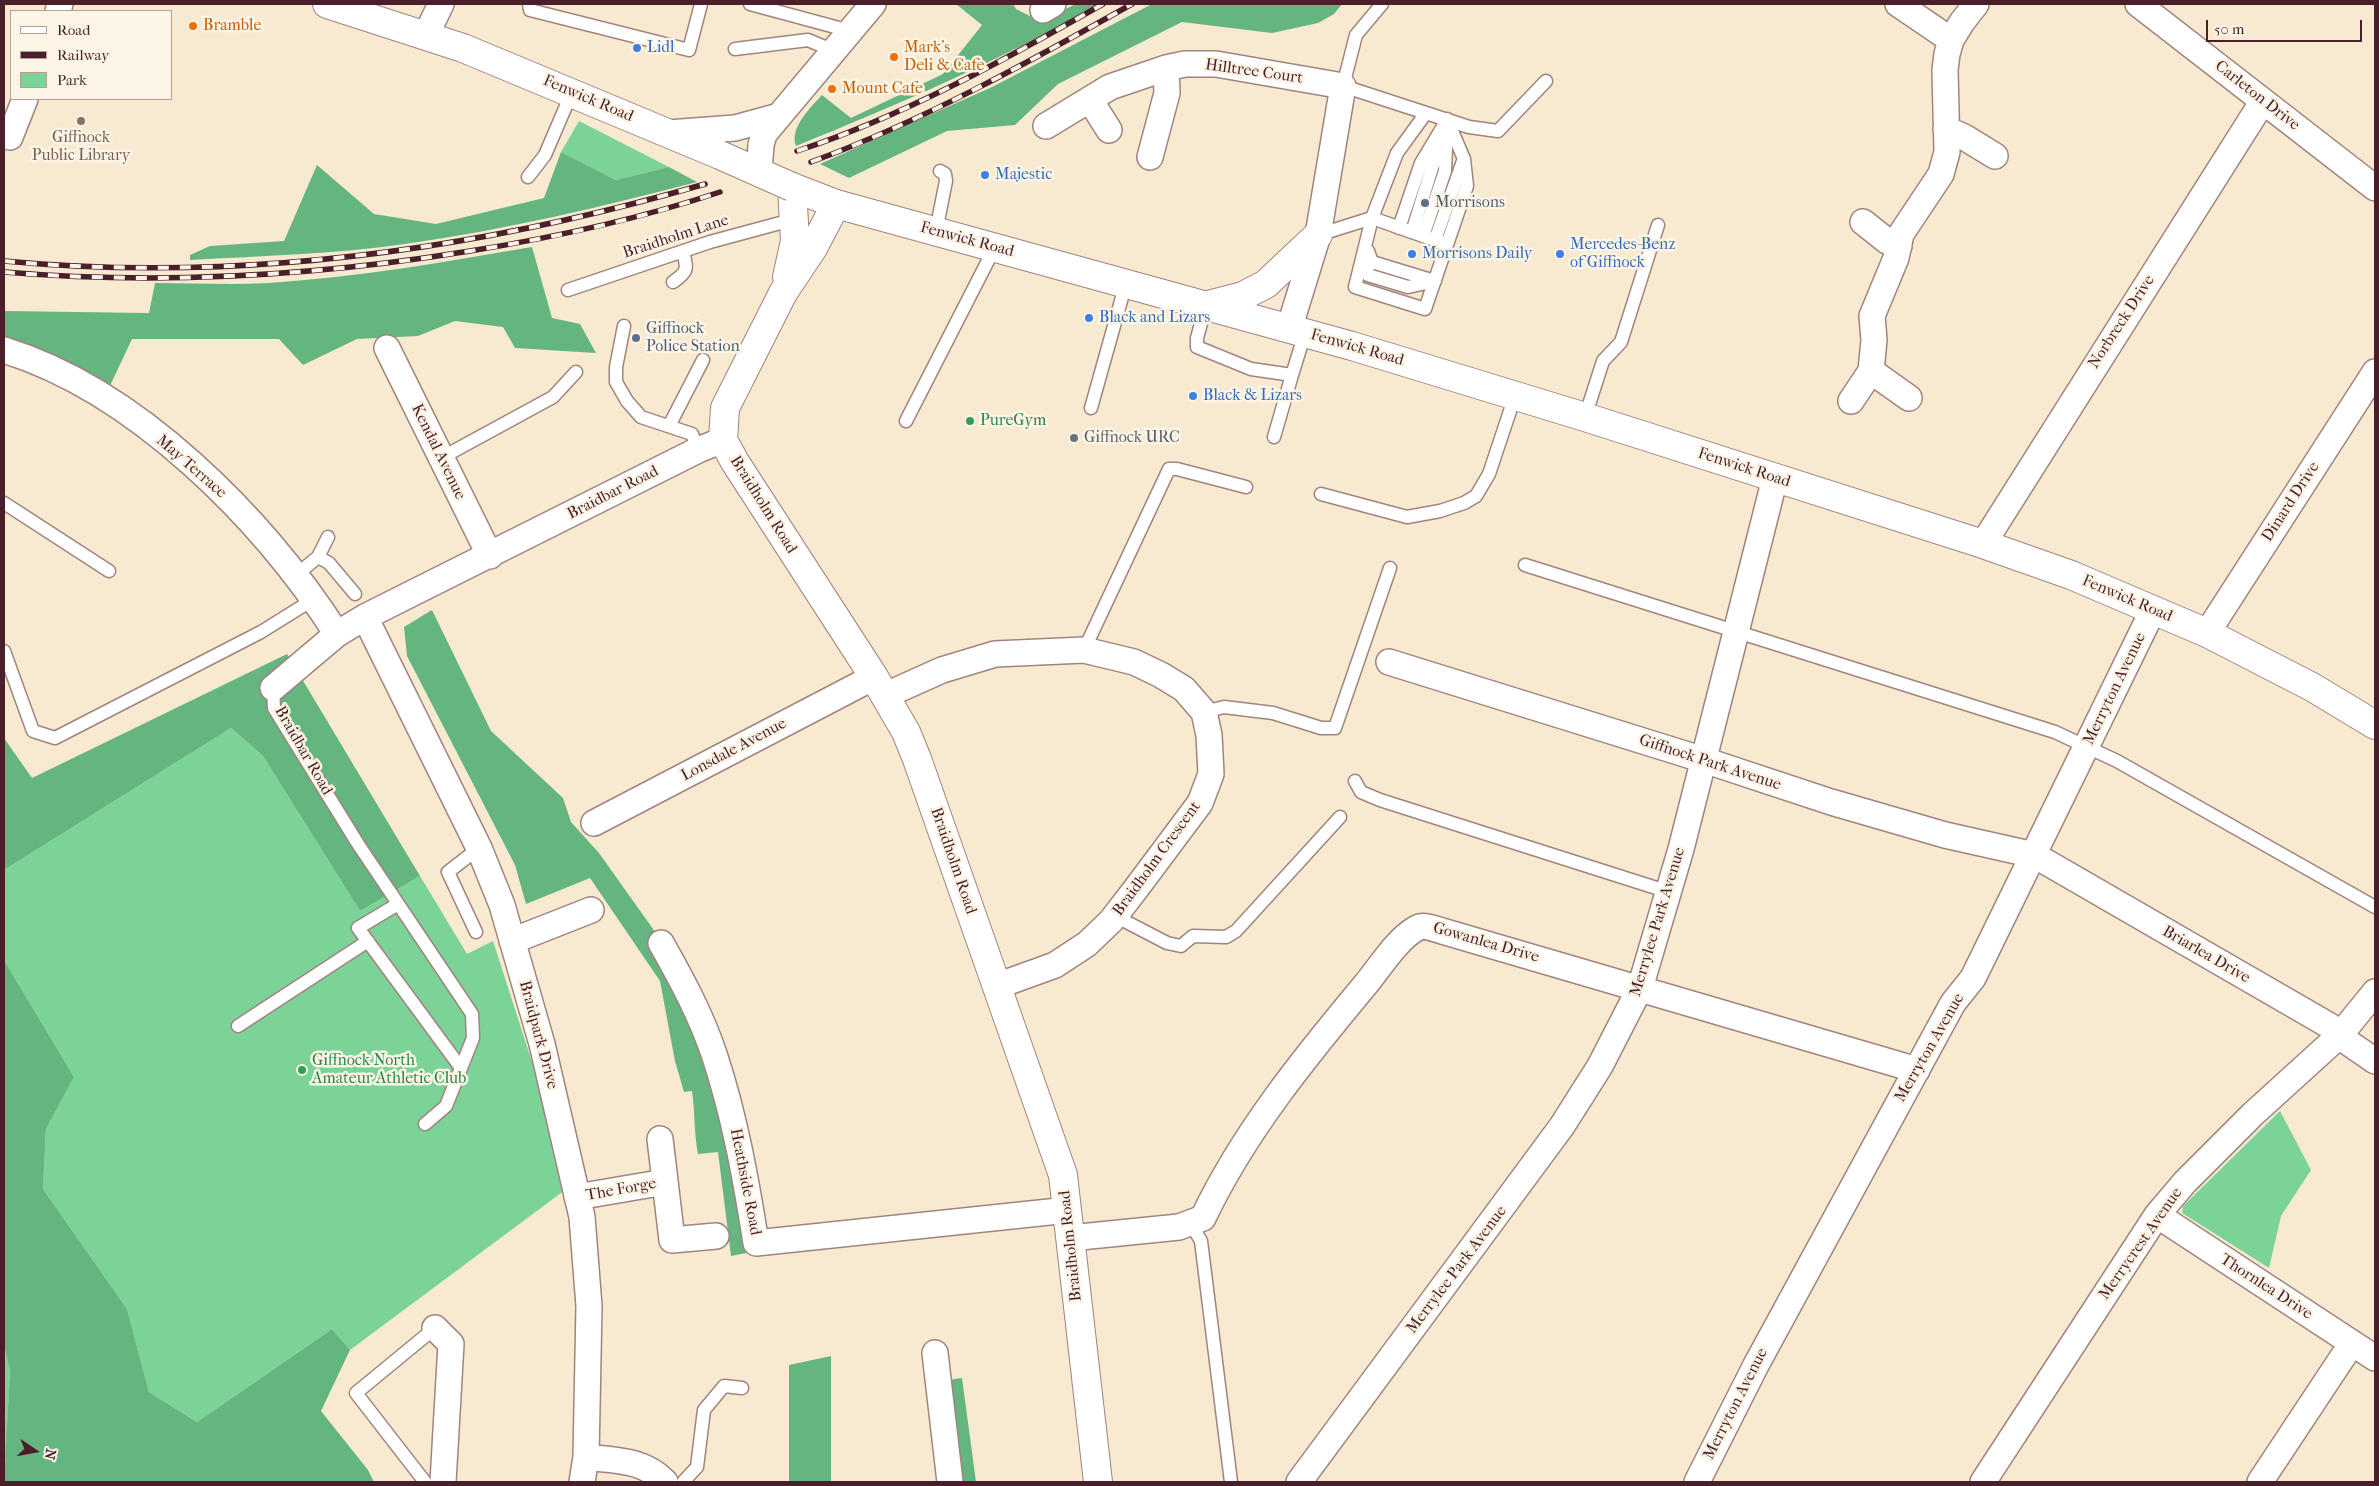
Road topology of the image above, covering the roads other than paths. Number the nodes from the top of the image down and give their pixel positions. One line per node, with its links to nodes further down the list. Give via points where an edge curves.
1 (327, 4): 12 (main road, Fenwick Road)
2 (441, 4): 12 (street)
3 (529, 4): 4 (lane, via 530,10 689,50)
4 (700, 4)
5 (750, 4): 11 (lane)
6 (873, 4): 11 (street)
7 (1382, 4): 18 (lane, via 1356,36)
8 (1898, 4): 13 (street)
9 (1976, 4): 13 (street)
10 (2138, 4): 22 (street, Carleton Drive)
11 (850, 31): 15 (street)
12 (426, 35): 19 (main road, Fenwick Road)
13 (1951, 40): 27 (street, via 1945,70)
14 (735, 49): 15 (lane, via 808,40)
15 (834, 51): 24 (street)
16 (1166, 68): 18 (street, Hilltree Court, via 1216,64); 21 (street, Hilltree Court, via 1110,87); 32 (street, via 1167,93)
17 (1546, 81): 25 (lane, via 1498,131)
18 (1343, 86): 23 (lane); 44 (street)
19 (572, 92): 29 (main road, Fenwick Road); 35 (lane, via 545,156)
20 (25, 100): 30 (street)
21 (1090, 100): 26 (street, Hilltree Court); 28 (street)
22 (2263, 101): 37 (street, Carleton Drive); 81 (street, Norbreck Drive)
23 (1426, 113): 25 (lane); 39 (lane, via 1397,153)
24 (779, 116): 29 (street, via 735,128); 33 (street, via 764,134)
25 (1447, 120): 45 (lane, via 1445,171); 45 (lane, via 1421,164); 45 (lane, via 1464,159 1467,186)
26 (1046, 126)
27 (1946, 129): 31 (street); 47 (street, via 1947,152 1941,174 1908,222)
28 (1109, 130)
29 (668, 133): 33 (main road, Fenwick Road, bridge, via 720,155)
30 (10, 137)
31 (1995, 156)
32 (1150, 157)
33 (760, 158): 36 (main road, Fenwick Road, bridge)
34 (940, 171): 43 (lane, via 946,174 946,181)
35 (528, 177)
36 (792, 187): 38 (main road, Fenwick Road); 40 (main road, Braidholm Road)
37 (2375, 188)
38 (836, 204): 43 (main road, Fenwick Road); 54 (main road, Braidholm Road, via 813,248)
39 (1372, 218): 44 (lane); 45 (lane); 46 (lane)
40 (795, 219): 49 (lane, Braidholm Lane); 54 (main road, Braidholm Road, via 795,241)
41 (1863, 222): 47 (street)
42 (1658, 225): 69 (lane, via 1621,342 1603,361)
43 (936, 231): 48 (main road, Fenwick Road)
44 (1318, 235): 55 (main road, via 1266,284 1243,296); 57 (street)
45 (1423, 236): 50 (lane)
46 (1365, 242): 50 (lane, via 1368,274 1408,287); 50 (lane, via 1356,288 1425,309)
47 (1899, 246): 61 (street, via 1872,316)
48 (995, 247): 52 (main road, Fenwick Road); 70 (lane)
49 (683, 251): 51 (lane, via 687,268); 53 (lane, Braidholm Lane)
50 (1435, 281)
51 (673, 282)
52 (1126, 283): 55 (main road, Fenwick Road); 68 (lane)
53 (568, 290)
54 (783, 293): 73 (main road, Braidholm Road, via 725,408)
55 (1206, 305): 57 (main road, Fenwick Road); 64 (lane, via 1197,347 1251,369)
56 (624, 326): 71 (lane, via 616,382 641,417)
57 (1297, 331): 64 (lane); 65 (main road, Fenwick Road)
58 (387, 348): 75 (street, Kendal Avenue)
59 (4, 350): 87 (street, May Terrace, via 61,372 138,422 194,466 267,539)
60 (703, 360): 71 (lane)
61 (1871, 371): 66 (street); 67 (street)
62 (576, 372): 75 (lane, via 553,397)
63 (2375, 372): 93 (street, Dinard Drive)
64 (1292, 375): 72 (lane)
65 (1515, 396): 69 (main road, Fenwick Road); 78 (lane, via 1489,474 1476,496 1464,503 1407,517)
66 (1909, 398)
67 (1851, 401)
68 (1091, 408)
69 (1585, 417): 76 (main road, Fenwick Road)
70 (906, 421)
71 (669, 426): 74 (lane, via 692,434)
72 (1274, 437)
73 (724, 440): 74 (street, Braidbar Road); 98 (main road, Braidholm Road, via 734,462)
74 (698, 450): 82 (street, Braidbar Road)
75 (441, 458): 82 (street, Kendal Avenue)
76 (1775, 478): 81 (main road, Fenwick Road); 92 (street, Merrylee Park Avenue)
77 (1246, 487): 95 (lane, via 1169,469)
78 (1321, 494)
79 (4, 504): 86 (lane)
80 (328, 537): 83 (lane)
81 (1983, 544): 90 (main road, Fenwick Road, via 2071,575)
82 (490, 556): 91 (street, Braidbar Road)
83 (318, 557): 87 (lane); 88 (lane, via 328,563)
84 (1525, 564): 92 (lane)
85 (1390, 568): 100 (lane, via 1335,728 1321,728 1273,713 1224,707)
86 (109, 571)
87 (296, 575): 89 (street, May Terrace)
88 (355, 594)
89 (314, 599): 94 (street, May Terrace); 96 (lane, via 261,632 56,738 34,731)
90 (2153, 610): 93 (main road, Fenwick Road); 102 (street, Merryton Avenue)
91 (365, 617): 94 (street, Braidbar Road); 107 (street, Braidpark Drive)
92 (1736, 630): 102 (lane); 103 (street, Merrylee Park Avenue)
93 (2207, 633): 101 (main road, Fenwick Road, via 2312,687)
94 (337, 634): 99 (street, Braidbar Road)
95 (1084, 650): 98 (street, via 995,654); 100 (street, via 1134,662 1161,674 1184,689)
96 (4, 651)
97 (1389, 662): 103 (street, Giffnock Park Avenue)
98 (879, 687): 106 (street, Lonsdale Avenue); 118 (main road, Braidholm Road, via 918,759)
99 (273, 688): 110 (lane, Braidbar Road, via 274,708)
100 (1204, 712): 113 (street, Braidholm Crescent, via 1211,774 1200,803)
101 (2375, 725)
102 (2087, 745): 108 (street, Merryton Avenue); 111 (lane)
103 (1704, 760): 108 (street, Giffnock Park Avenue, via 1831,802); 109 (street, Merrylee Park Avenue)
104 (1355, 781): 109 (lane, via 1360,792 1380,800)
105 (1340, 817): 113 (lane, via 1236,931 1226,937 1193,936 1181,946 1167,943)
106 (594, 824)
107 (479, 848): 114 (lane, via 448,872); 115 (street, Braidpark Drive, via 502,905)
108 (2034, 855): 122 (street, Briarlea Drive, via 2330,1026); 125 (street, Merryton Avenue, via 1973,978 1953,1003)
109 (1669, 892): 119 (street, Merrylee Park Avenue)
110 (398, 904): 116 (lane, via 358,928); 124 (lane, Braidbar Road, via 472,1014 473,1038)
111 (2375, 907)
112 (592, 910): 115 (street)
113 (1115, 916): 118 (street, Braidholm Crescent, via 1087,944 1055,965)
114 (476, 932)
115 (512, 941): 129 (street, Braidpark Drive, via 542,1044)
116 (368, 942): 121 (lane); 124 (lane)
117 (662, 943): 130 (street, Heathside Road, via 692,998 715,1056 741,1152 756,1243)
118 (997, 986): 130 (main road, Braidholm Road, via 1063,1175)
119 (1640, 988): 125 (street, Gowanlea Drive); 132 (street, Gowanlea Drive, via 1442,931 1418,927 1397,946 1331,1026 1260,1121 1203,1218); 149 (street, Merrylee Park Avenue, via 1600,1066 1562,1126)
120 (2375, 992): 122 (street, Merrycrest Avenue)
121 (238, 1026)
122 (2340, 1035): 123 (street, Briarlea Drive); 131 (street, Merrycrest Avenue, via 2253,1114 2185,1182)
123 (2375, 1060)
124 (461, 1068): 126 (lane, Braidbar Road, via 446,1106)
125 (1917, 1070): 150 (street, Merryton Avenue, via 1756,1365)
126 (425, 1124)
127 (660, 1139): 128 (street, The Forge)
128 (665, 1182): 129 (street, The Forge); 133 (street, The Forge, via 672,1240)
129 (577, 1197): 140 (street, Braidpark Drive, via 582,1217 589,1306)
130 (1068, 1210): 134 (main road, Braidholm Road)
131 (2157, 1216): 136 (street, Thornlea Drive); 151 (street, Merrycrest Avenue)
132 (1191, 1224): 134 (street); 148 (lane, via 1201,1242)
133 (716, 1236)
134 (1070, 1238): 147 (main road, Braidholm Road)
135 (435, 1328): 141 (lane, via 356,1393); 142 (street, via 451,1344)
136 (2352, 1343): 138 (street, Thornlea Drive); 152 (street)
137 (935, 1354): 146 (street, via 930,1401)
138 (2375, 1358)
139 (742, 1388): 145 (lane, via 724,1386 704,1410 697,1467)
140 (586, 1457): 143 (street, Braidpark Drive); 144 (street, via 628,1461 655,1471)
141 (426, 1482)
142 (443, 1482)
143 (582, 1482)
144 (665, 1482)
145 (683, 1482)
146 (950, 1482)
147 (1098, 1482)
148 (1231, 1482)
149 (1299, 1482)
150 (1697, 1482)
151 (1983, 1482)
152 (2260, 1482)

